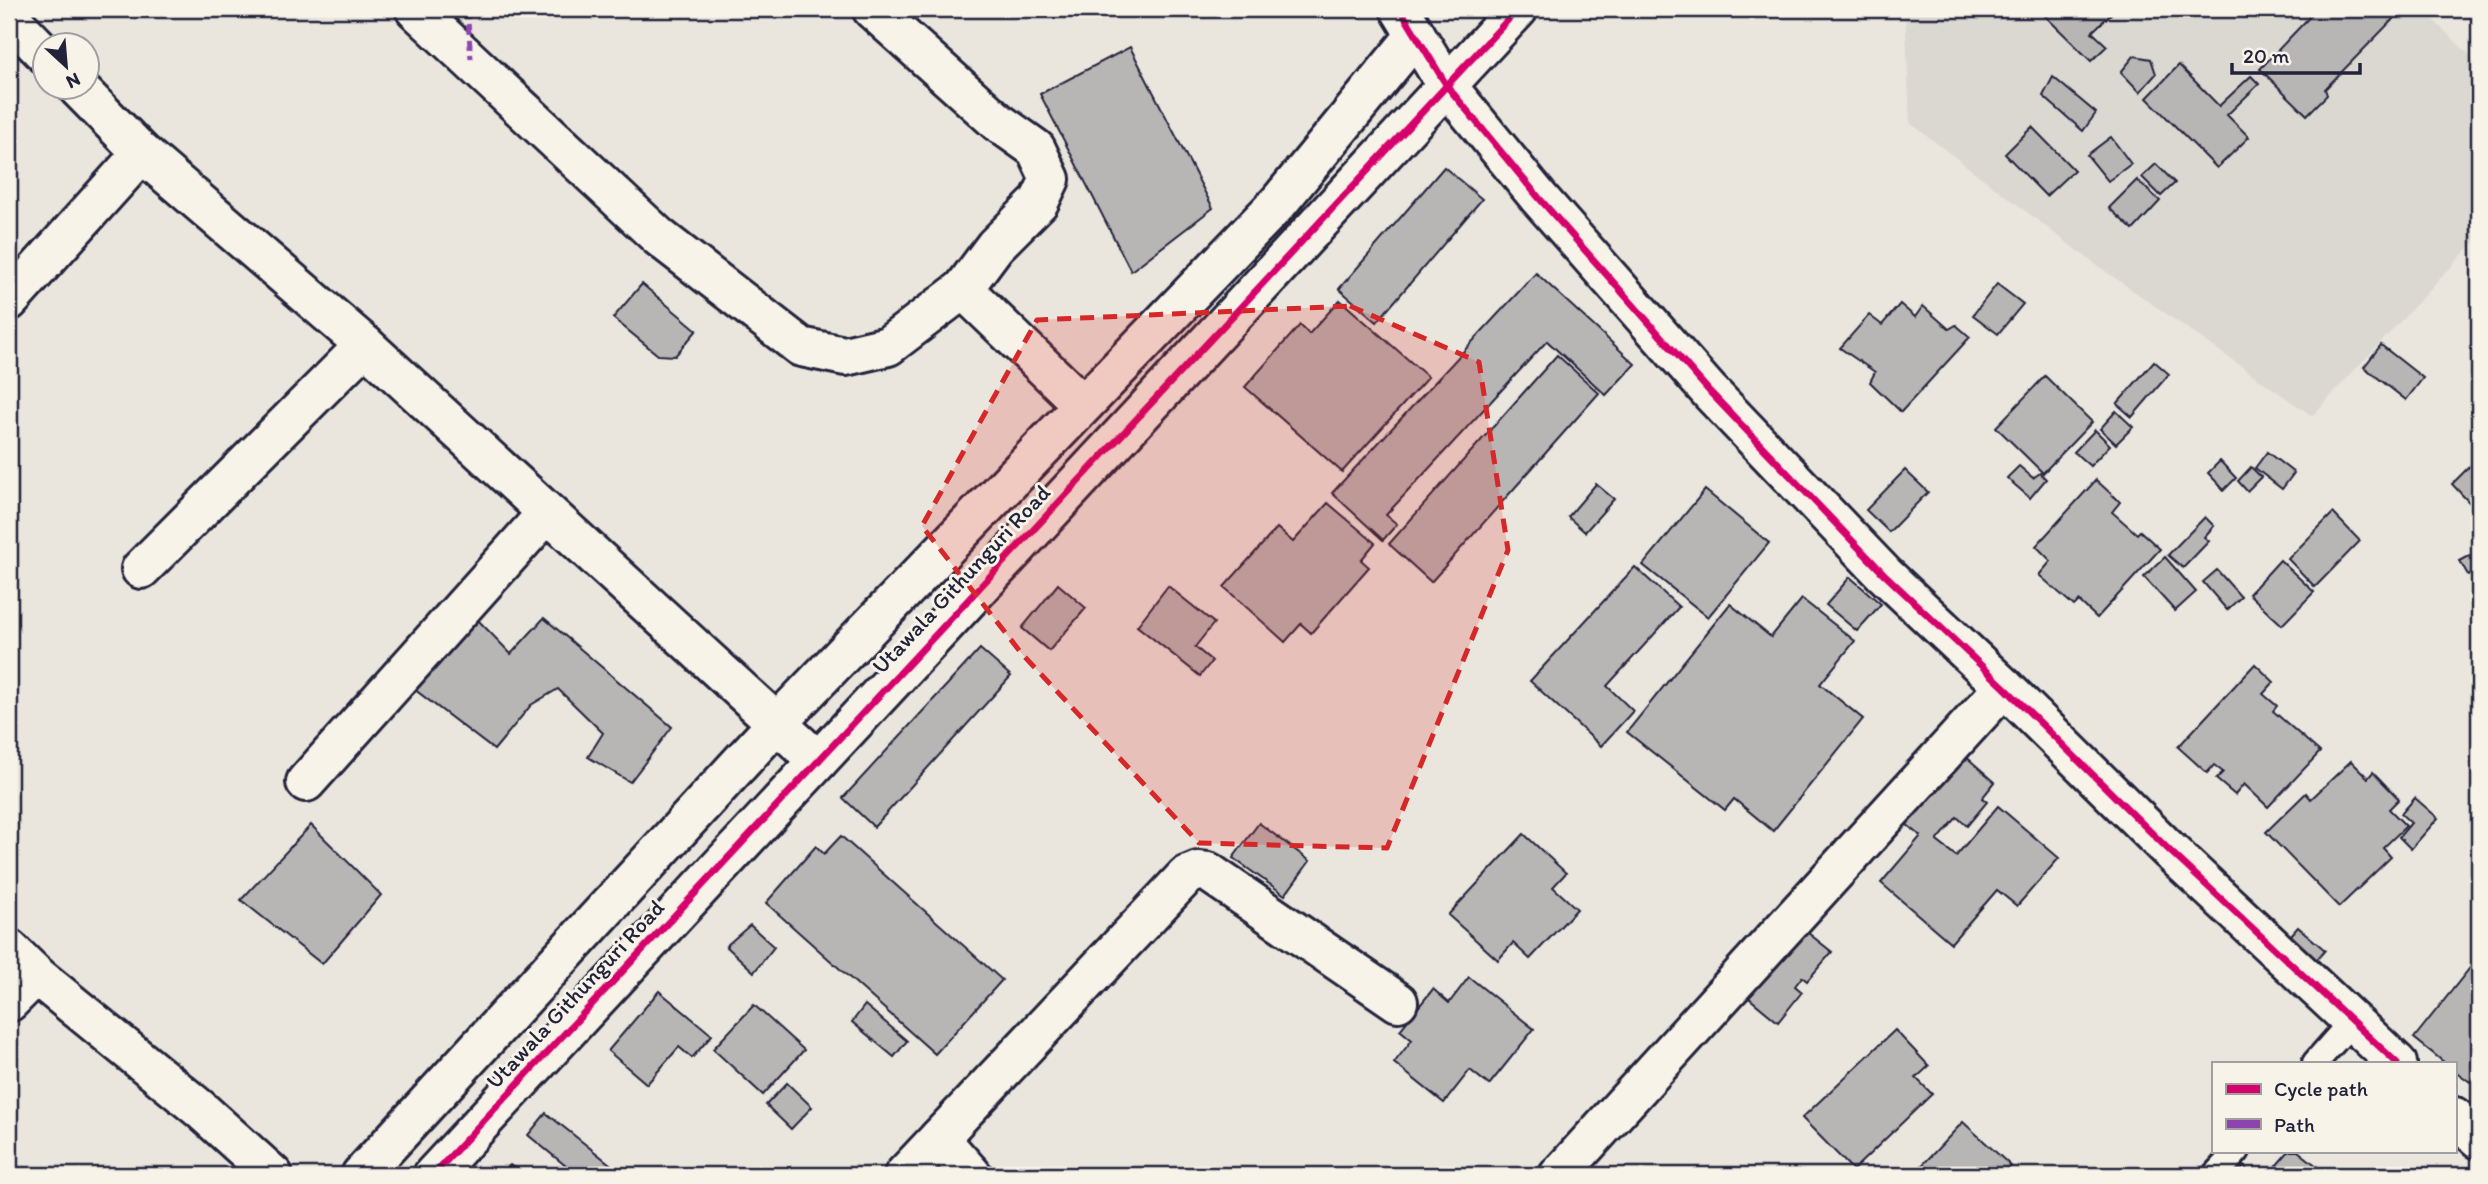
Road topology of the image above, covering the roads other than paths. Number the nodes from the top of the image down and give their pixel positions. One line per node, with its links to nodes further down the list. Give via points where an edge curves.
1 (415, 9): 10 (street, via 659,237 801,347 845,356 888,346)
2 (872, 9): 10 (street, via 998,122 1036,149 1050,179 1039,202 995,246)
3 (1518, 9): 7 (street, Utawala Githunguri Road)
4 (9, 17): 6 (street)
5 (1408, 22): 7 (street); 13 (street, via 1279,202)
6 (32, 41)
7 (1447, 86): 16 (street, via 1710,392 1884,574); 18 (street, Utawala Githunguri Road)
8 (92, 102): 9 (street)
9 (142, 153): 11 (street); 12 (street)
10 (963, 289): 13 (street)
11 (9, 301)
12 (365, 345): 14 (street); 15 (street)
13 (1082, 404): 17 (street)
14 (547, 513): 17 (street); 19 (street)
15 (141, 569)
16 (2004, 687): 23 (street, via 2171,852); 35 (street)
17 (776, 723): 18 (street); 31 (street)
18 (818, 761): 32 (street, Utawala Githunguri Road)
19 (306, 782)
20 (22, 962): 21 (street); 30 (street)
21 (9, 1002)
22 (1398, 1002): 27 (street, via 1208,872 1198,871 1186,876)
23 (2353, 1020): 24 (lane); 25 (street)
24 (2316, 1062)
25 (2396, 1062)
26 (2456, 1118): 28 (street)
27 (939, 1138): 33 (street); 34 (street)
28 (2479, 1139)
29 (2236, 1152): 36 (lane)
30 (273, 1175)
31 (361, 1175)
32 (433, 1175)
33 (904, 1175)
34 (972, 1175)
35 (1559, 1175)
36 (2215, 1175)

